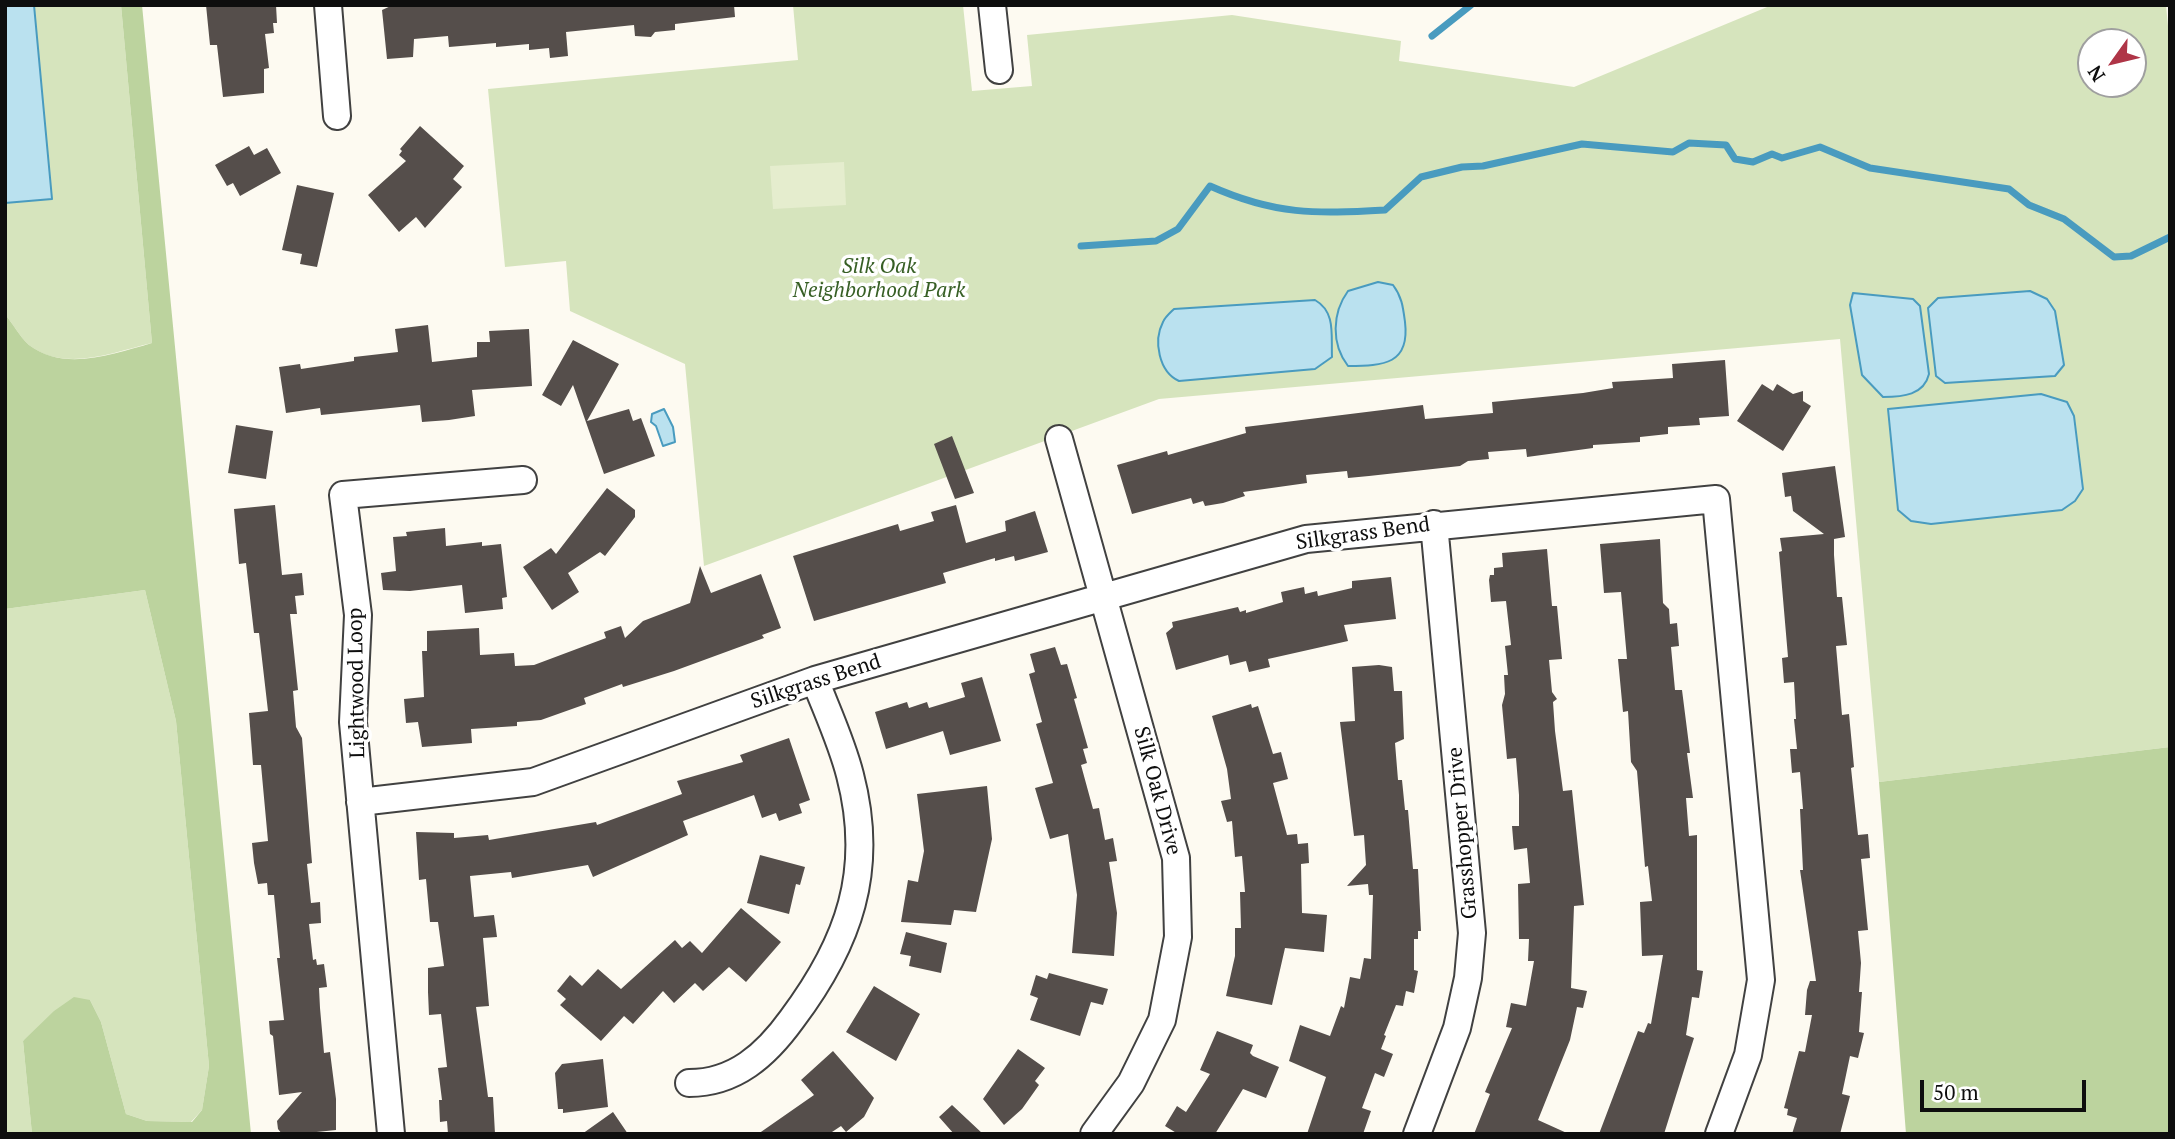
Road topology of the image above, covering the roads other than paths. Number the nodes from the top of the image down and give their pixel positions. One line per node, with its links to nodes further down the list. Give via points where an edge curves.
1 (328, 5): 4 (street)
2 (992, 5): 3 (street)
3 (999, 69)
4 (337, 116)
5 (1059, 439): 8 (street, Silk Oak Drive)
6 (523, 480): 10 (street, Lightwood Loop, via 344,495 358,615 354,722)
7 (1434, 524): 8 (street, Silkgrass Bend, via 1306,538); 14 (street, Grasshopper Drive, via 1472,933 1457,1028); 15 (street, Silkgrass Bend, via 1716,499 1761,980 1748,1055)
8 (1105, 596): 9 (street, Silkgrass Bend); 13 (street, Silk Oak Drive, via 1176,858 1178,937 1161,1020 1131,1083)
9 (815, 680): 10 (street, Silkgrass Bend, via 533,782); 11 (street, via 850,775 859,859 850,917 815,989 768,1048 725,1079)
10 (360, 802): 12 (street, Lightwood Loop)
11 (689, 1083)
12 (391, 1134)
13 (1094, 1134)
14 (1417, 1134)
15 (1719, 1134)

